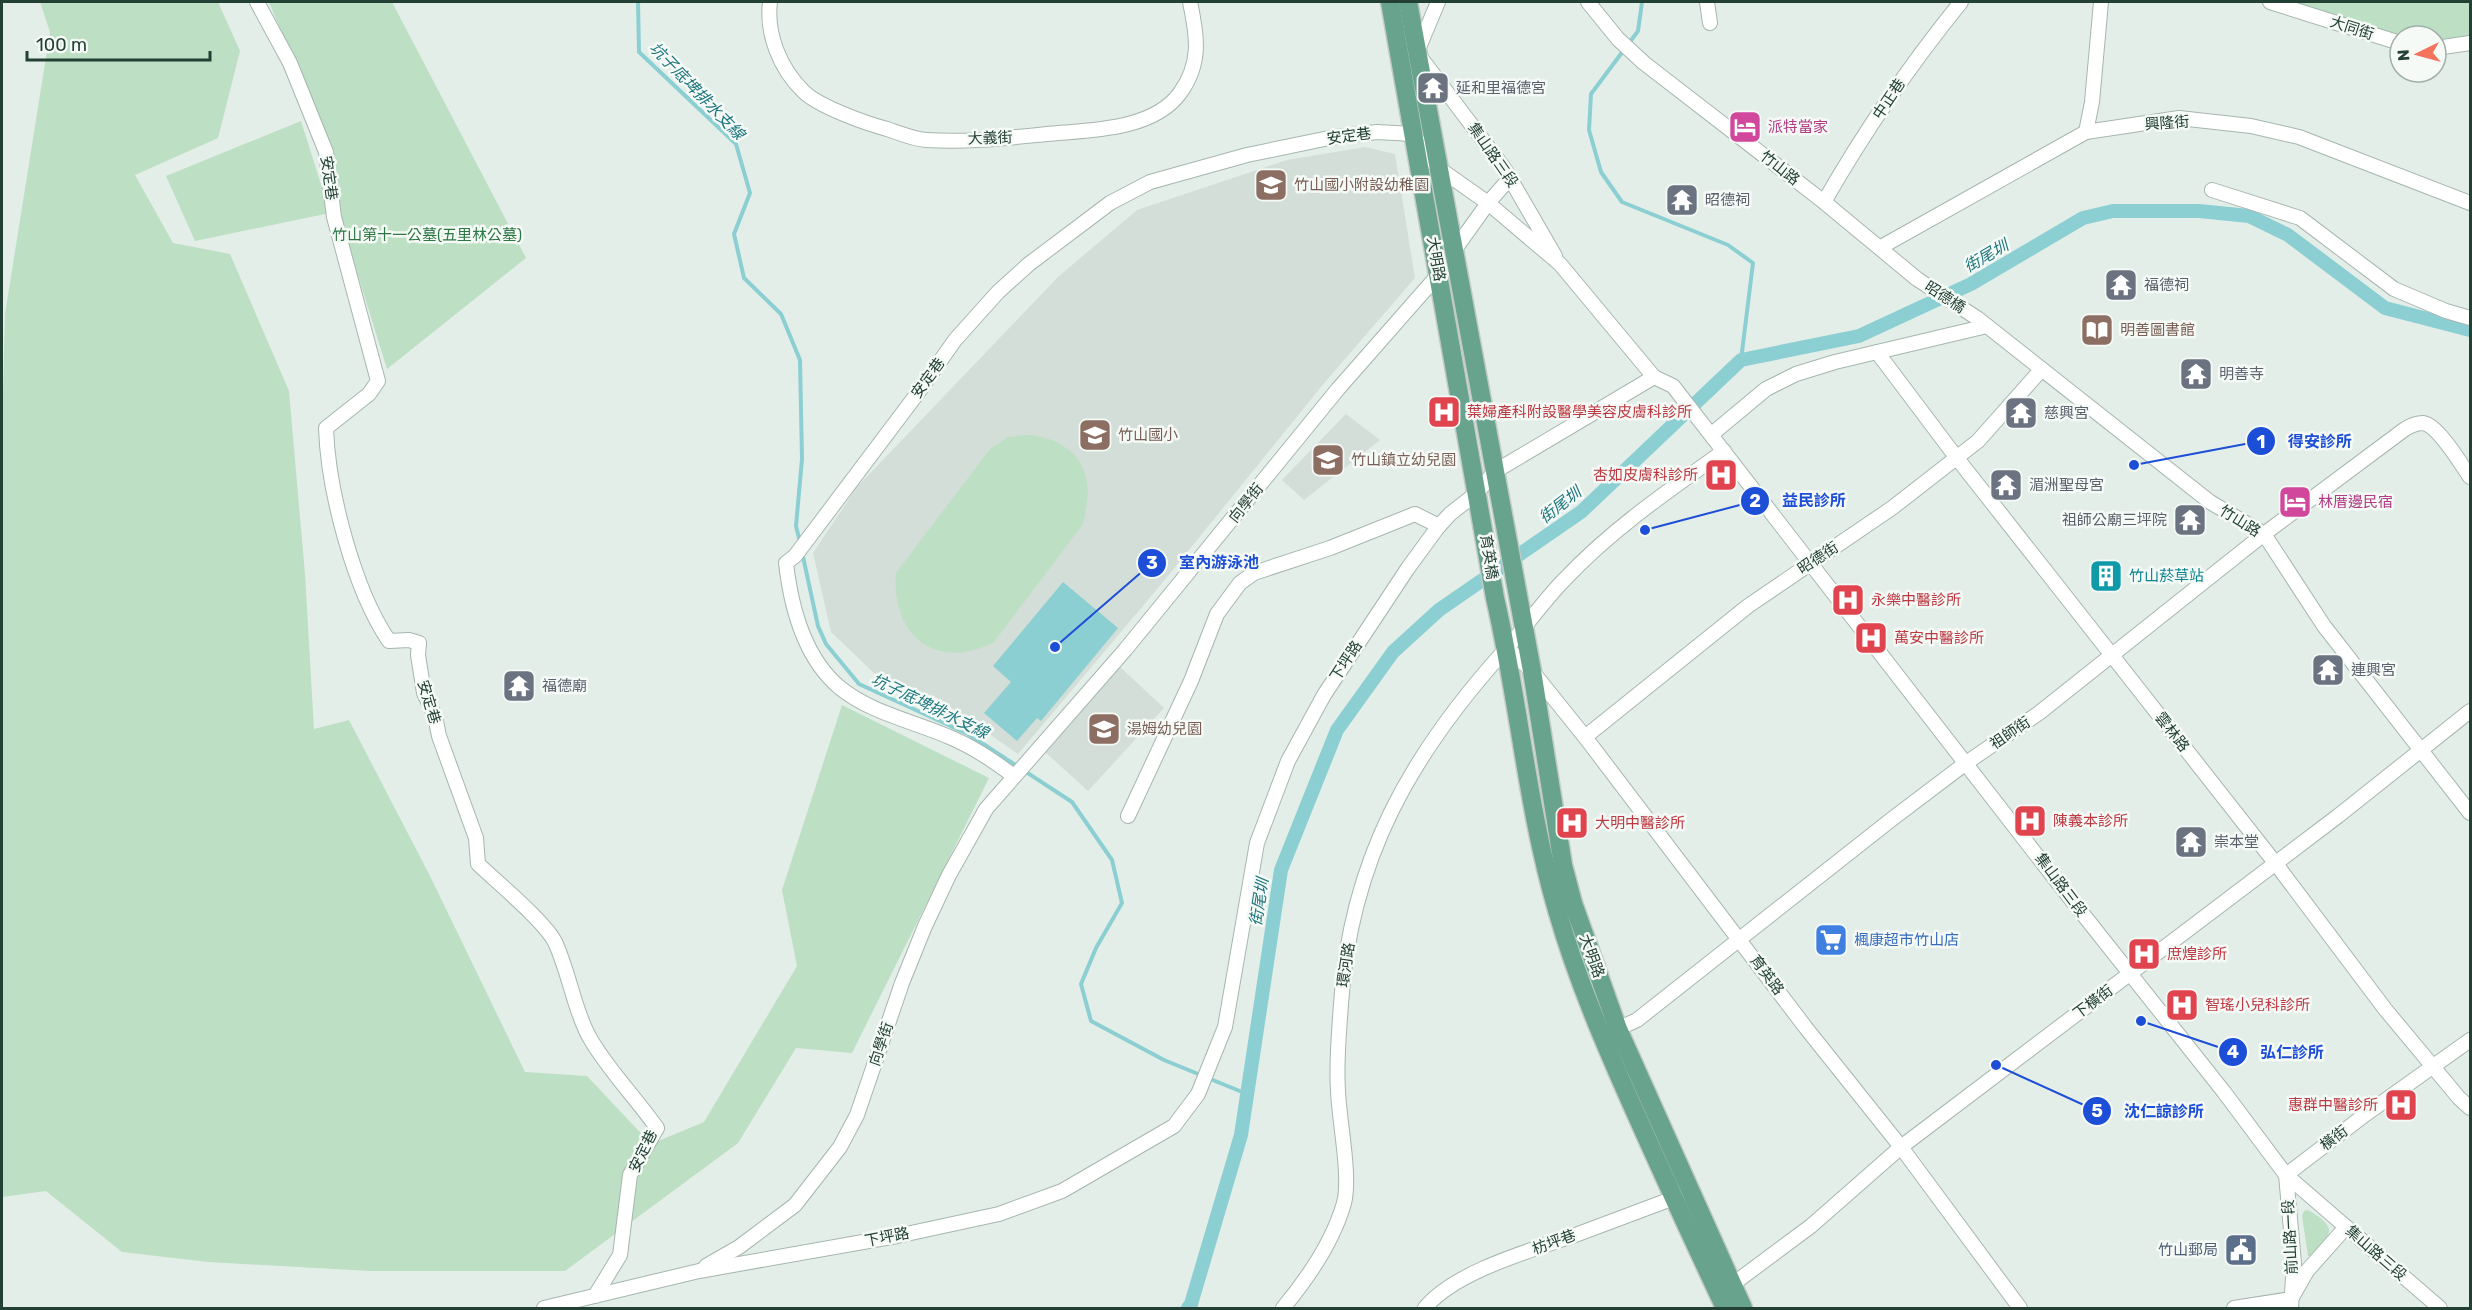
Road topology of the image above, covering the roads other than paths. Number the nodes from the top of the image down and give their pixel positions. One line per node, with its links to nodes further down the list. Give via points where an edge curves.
1 (257, 2): 74 (street, 安定巷, via 291,63 326,152 334,217 378,381 369,394 326,428 327,457 347,547 378,624 389,641 419,643 423,693 435,716 476,838 478,864 554,940 590,1038 657,1128 630,1175 620,1255)
2 (770, 2): 3 (street, 大義街, via 772,38 781,64 804,93 866,123 925,140 1013,138 1111,129 1138,121 1170,104 1194,67 1197,38)
3 (1190, 2)
4 (1390, 2): 16 (main road, 大明路)
5 (1408, 2): 16 (main road, 大明路)
6 (1438, 2): 16 (street)
7 (1588, 2): 22 (street, 竹山路, via 1641,60)
8 (1707, 2): 12 (street)
9 (1961, 2): 22 (street, 中正巷, via 1921,50)
10 (2101, 2): 17 (street)
11 (2270, 2): 13 (street, 大同街)
12 (1710, 23)
13 (2388, 39)
14 (2470, 43): 15 (street)
15 (2448, 46)
16 (1409, 53): 18 (main road, 大明路); 19 (main road, 大明路); 20 (street, 集山路三段)
17 (2086, 132): 23 (street, 興隆街, via 2179,118 2251,126 2299,137); 25 (street, 興隆街)
18 (1413, 134): 19 (street, 集山路三段); 28 (main road, 大明路); 57 (street, 安定巷, via 1357,134 1247,155 1150,182 1110,202 1029,264 962,332 786,563 808,649 839,687 865,704 982,753)
19 (1437, 166): 24 (street, 集山路三段); 26 (main road, 大明路)
20 (1510, 178): 24 (street); 27 (street, 集山路三段)
21 (2212, 190): 31 (street, via 2300,218 2394,289)
22 (1824, 202): 25 (street, 竹山路)
23 (2470, 202)
24 (1488, 203): 26 (street); 27 (street, 集山路三段)
25 (1881, 247): 29 (street, 竹山路)
26 (1453, 252): 39 (main road, 大明路)
27 (1560, 264): 35 (street, 集山路三段)
28 (1439, 274): 41 (main road, 大明路); 57 (street, 向學街, via 1338,389 1125,650)
29 (1917, 279): 30 (street, 昭德橋)
30 (1972, 315): 32 (street, 竹山路)
31 (2470, 318)
32 (1987, 326): 33 (street); 34 (street, 竹山路)
33 (1877, 352): 36 (street, via 1796,374 1766,389); 38 (street, 雲林路)
34 (2041, 370): 38 (street, 昭德街, via 1978,441); 45 (street, 竹山路, via 2210,502)
35 (1654, 377): 36 (street, 集山路三段, via 1672,386); 39 (street, 下坪路)
36 (1712, 434): 37 (street, 集山路三段)
37 (1724, 451): 46 (street, 集山路三段); 49 (street, 環河路, via 1610,536 1564,579)
38 (1956, 457): 46 (street, 昭德街, via 1893,508); 51 (street, 雲林路)
39 (1494, 472): 41 (street, 下坪路); 42 (main road, 大明路)
40 (2470, 477): 45 (street, 祖師街, via 2436,430 2425,423 2416,424)
41 (1478, 492): 43 (main road, 大明路); 44 (street, 下坪路)
42 (1502, 511): 47 (main road, 育英橋)
43 (1482, 517): 48 (main road, 育英橋)
44 (1440, 526): 59 (street, via 1416,514 1254,573 1240,583 1216,614 1191,681); 73 (street, 下坪路, via 1324,695 1288,761 1257,843 1225,1027 1198,1094 1174,1126 1062,1191 999,1214)
45 (2264, 534): 51 (street, 祖師街); 55 (street, 竹山路, via 2324,626)
46 (1810, 562): 54 (street, 昭德街, via 1748,606); 56 (street, 集山路三段)
47 (1514, 581): 49 (main road, 大明路)
48 (1495, 598): 50 (main road, 大明路)
49 (1524, 628): 50 (street, 環河路); 52 (main road, 大明路)
50 (1507, 648): 52 (street, 育英路); 64 (main road, 大明路, via 1545,870); 78 (street, 環河路, via 1449,716 1416,767 1388,817 1364,874 1346,957 1337,1047 1345,1201 1306,1281)
51 (2112, 654): 56 (street, 祖師街, via 2039,713); 60 (street, 雲林路)
52 (1532, 671): 54 (street, 育英路); 63 (main road, 大明路, via 1563,865)
53 (2470, 711): 55 (street, 下橫街)
54 (1585, 737): 61 (street, 育英路)
55 (2420, 750): 58 (street, 竹山路); 60 (street, 下橫街)
56 (1966, 763): 61 (street, 祖師街); 62 (street, 集山路三段)
57 (1014, 776): 73 (street, 向學街, via 986,809 925,926 857,1115 840,1147 795,1205)
58 (2470, 813)
59 (1128, 816)
60 (2276, 864): 62 (street, 下橫街); 66 (street, 雲林路)
61 (1740, 939): 63 (street, 祖師街, via 1636,1020); 68 (street, 育英路)
62 (2130, 974): 68 (street, 下橫街); 69 (street, 集山路三段)
63 (1618, 1029): 64 (street, 祖師街); 70 (main road, 大明路)
64 (1601, 1036): 71 (main road, 大明路)
65 (2470, 1040): 66 (street, 橫街)
66 (2432, 1066): 67 (street, 雲林路); 69 (street, 橫街)
67 (2470, 1108)
68 (1901, 1147): 75 (street, 下橫街); 81 (street, 育英路)
69 (2286, 1174): 72 (street, 集山路三段); 76 (street, 前山路一段, via 2294,1263)
70 (1689, 1187): 71 (street, 枋坪巷); 75 (main road, 大明路)
71 (1674, 1198): 75 (main road, 大明路); 79 (street, 枋坪巷, via 1494,1264 1458,1282)
72 (2346, 1227): 76 (street, 前山路一段, via 2307,1271); 83 (street, 集山路三段)
73 (699, 1271): 74 (street, 下坪路)
74 (595, 1296): 77 (street, 下坪路)
75 (1725, 1296): 80 (main road, 大明路)
76 (2291, 1304): 82 (street)
77 (544, 1308)
78 (1283, 1308)
79 (1425, 1308)
80 (1743, 1308)
81 (2020, 1308)
82 (2234, 1308)
83 (2440, 1308)

